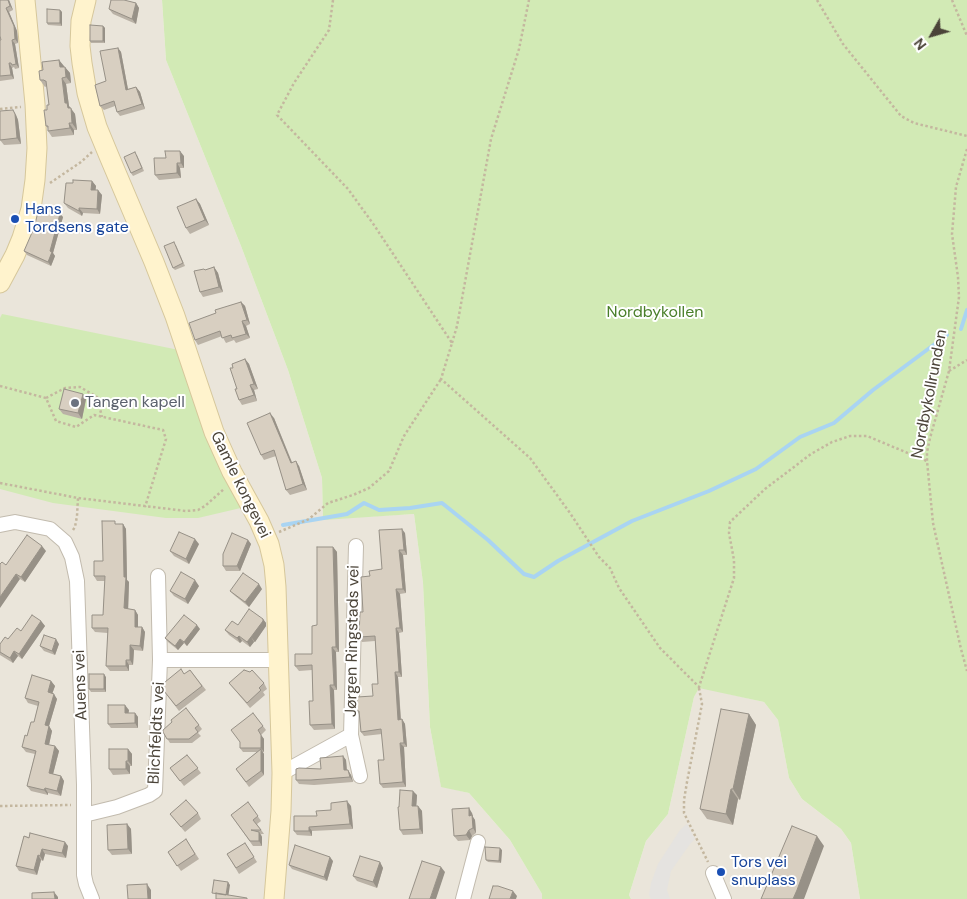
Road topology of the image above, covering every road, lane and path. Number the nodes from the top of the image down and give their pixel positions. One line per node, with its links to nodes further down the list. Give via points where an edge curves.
1 (25, 0): 13 (main road, via 36,125)
2 (86, 0): 24 (main road, Gamle kongevei, via 80,33 82,63 97,127 176,316 214,432)
3 (333, 0): 15 (path, via 329,30 277,115 348,188)
4 (529, 0): 15 (path, via 519,49 491,139)
5 (817, 0): 10 (path, via 843,44 901,116 914,123)
6 (952, 0): 7 (path)
7 (967, 36)
8 (22, 107): 9 (path)
9 (0, 109)
10 (967, 136)
11 (92, 149): 13 (path, via 87,158)
12 (967, 149): 17 (path, Nordbykollrunden, via 956,187 952,234 959,297)
13 (34, 195): 14 (main road, via 22,238)
14 (0, 283)
15 (452, 343): 18 (path)
16 (967, 360): 17 (path)
17 (949, 371): 22 (path, Nordbykollrunden, via 930,438)
18 (441, 379): 28 (path, via 404,436 389,471 369,488 328,503 309,519); 35 (path, via 530,458 610,568 619,588 660,648)
19 (0, 386): 20 (path)
20 (46, 398): 21 (path, via 56,421 76,426 94,415); 21 (path, via 65,388 80,387 97,397)
21 (102, 416): 26 (path, via 163,430 166,439)
22 (927, 461): 34 (path, Nordbykollrunden, via 932,523); 35 (path, via 867,436 850,436 811,454 765,489 730,522 734,578)
23 (0, 482): 25 (path)
24 (237, 482): 26 (path, via 198,510); 28 (main road, Gamle kongevei)
25 (78, 498): 26 (path); 29 (path, via 75,527)
26 (146, 507)
27 (0, 525): 29 (street, via 15,522 34,525 50,530)
28 (266, 537): 33 (main road, Gamle kongevei, via 276,579)
29 (65, 542): 40 (street, Auens vei, via 77,581)
30 (356, 546): 36 (street, Jørgen Ringstads vei)
31 (158, 576): 32 (street, Blichfeldts vei)
32 (160, 660): 33 (street, Blichfeldts vei); 40 (street, Blichfeldts vei, via 154,791 117,807)
33 (279, 660): 37 (main road, Gamle kongevei)
34 (967, 671)
35 (699, 688): 42 (path, via 702,704 684,813)
36 (351, 736): 37 (street, Jørgen Ringstads vei); 38 (street, Jørgen Ringstads vei)
37 (282, 773): 44 (main road, Gamle kongevei)
38 (360, 776)
39 (0, 806): 40 (path)
40 (84, 810): 43 (street, Auens vei, via 84,875)
41 (478, 842): 46 (street)
42 (713, 872): 47 (street)
43 (92, 899)
44 (274, 899): 45 (street)
45 (280, 899)
46 (463, 899)
47 (724, 899)

